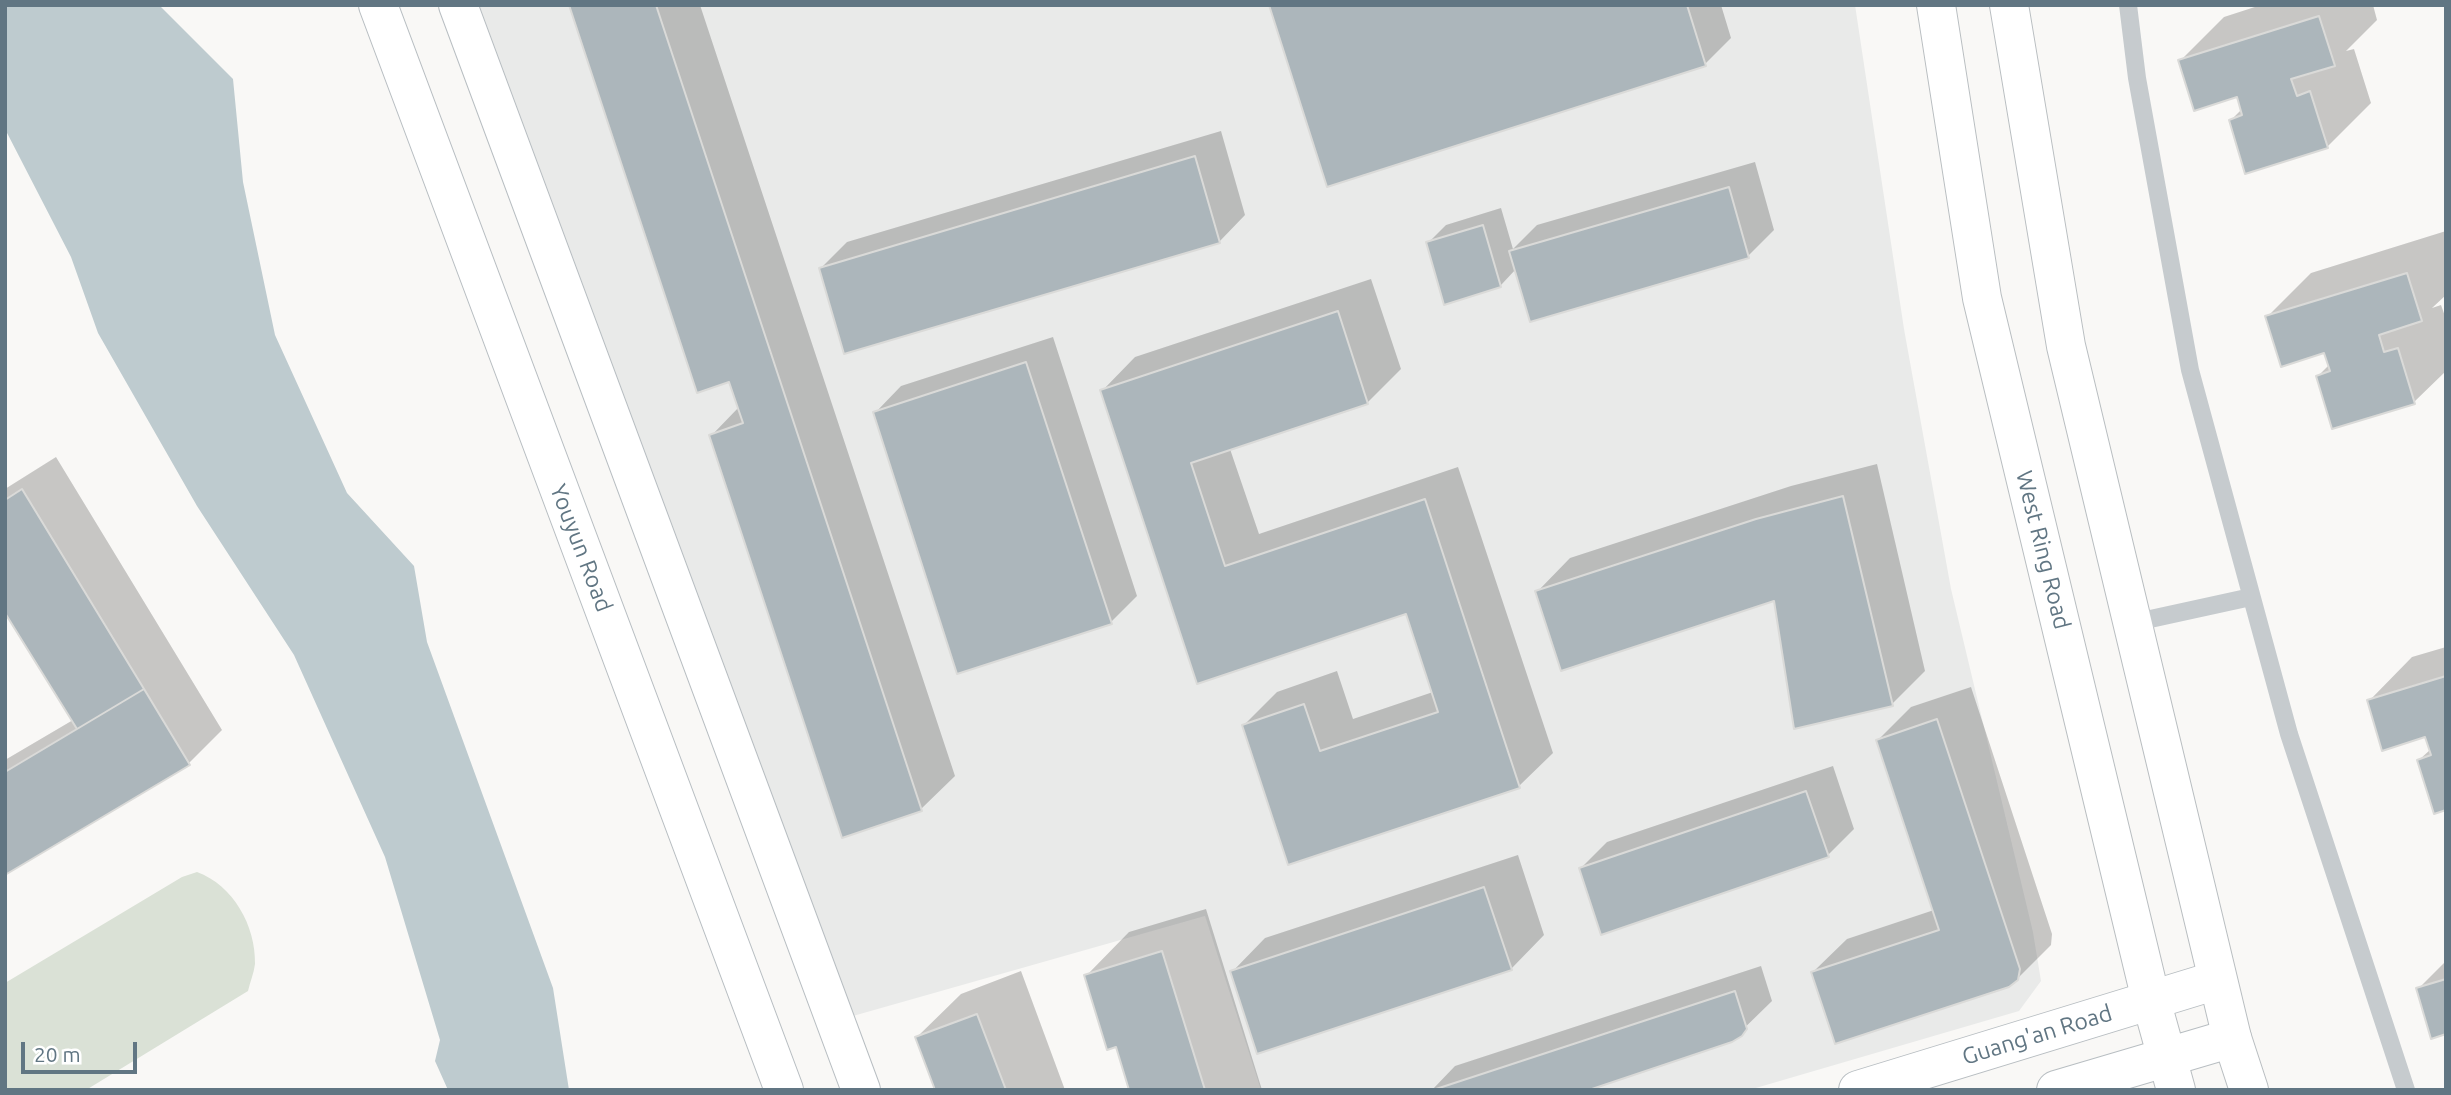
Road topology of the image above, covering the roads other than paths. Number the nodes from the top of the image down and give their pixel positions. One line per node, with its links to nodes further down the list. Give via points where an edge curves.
1 (378, 5): 12 (street, Youyun Road)
2 (458, 5): 13 (street)
3 (1936, 5): 9 (street, West Ring Road, via 1982,298)
4 (2009, 5): 7 (street, via 2066,346)
5 (2128, 5): 6 (lane, via 2190,370)
6 (2251, 597): 7 (lane); 17 (lane, via 2289,734)
7 (2132, 623): 8 (street)
8 (2217, 979): 9 (street, Guang'an Road); 10 (street)
9 (2151, 1000): 11 (street, West Ring Road); 14 (street, Guang'an Road)
10 (2232, 1038): 11 (street); 16 (street)
11 (2171, 1073): 15 (street)
12 (784, 1090)
13 (861, 1090)
14 (1858, 1090)
15 (2056, 1090)
16 (2249, 1090)
17 (2406, 1090)

